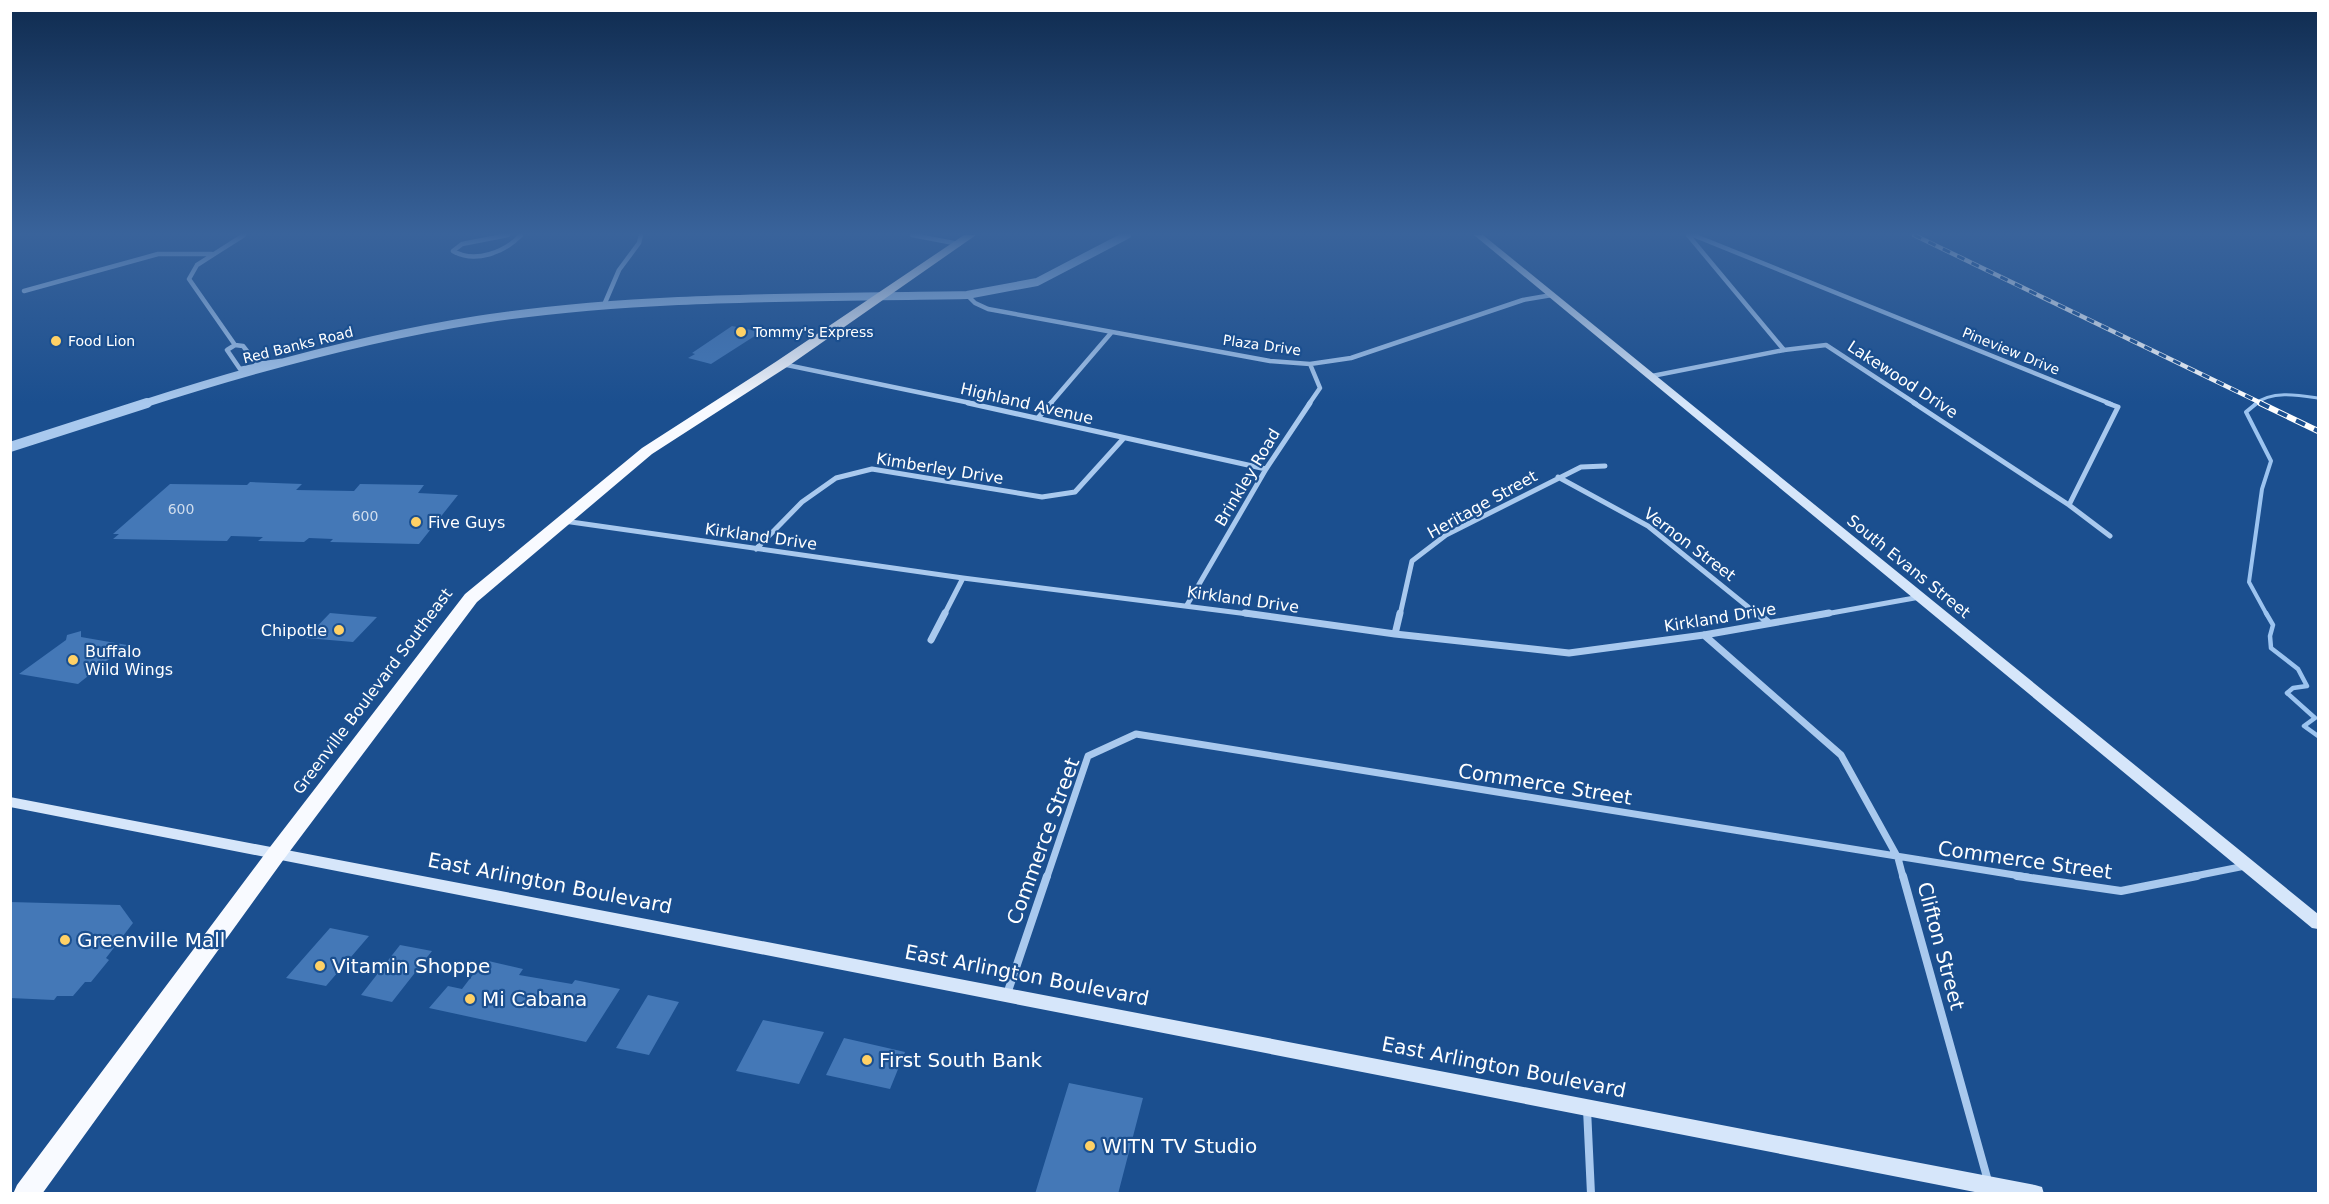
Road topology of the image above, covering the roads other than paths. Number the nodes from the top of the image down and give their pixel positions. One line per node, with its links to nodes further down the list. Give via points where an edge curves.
1 (197, 291): 13 (street)
2 (610, 291): 11 (street)
3 (889, 291): 10 (highway, Greenville Boulevard Southeast)
4 (997, 291): 8 (street, Red Banks Road)
5 (1547, 291): 9 (main road, South Evans Street)
6 (1735, 291): 14 (street)
7 (1831, 291): 25 (street, Pineview Drive, via 2118,407)
8 (967, 295): 10 (street, Red Banks Road); 12 (street, Plaza Drive, via 988,309)
9 (1552, 295): 17 (street, Plaza Drive, via 1523,300 1351,357); 18 (main road, South Evans Street)
10 (879, 298): 11 (street, Red Banks Road); 16 (highway, Greenville Boulevard Southeast)
11 (604, 305): 15 (street, Red Banks Road, via 423,329)
12 (1111, 333): 17 (street, Plaza Drive, via 1270,361); 19 (street)
13 (235, 345): 15 (street, via 243,346 257,364); 15 (street, via 227,350 240,369)
14 (1784, 350): 18 (street, Lakewood Drive); 25 (street, Lakewood Drive, via 1826,345)
15 (281, 361): 21 (street, Red Banks Road)
16 (782, 364): 19 (street, Highland Avenue); 26 (highway, Greenville Boulevard Southeast, via 647,451)
17 (1310, 364): 23 (street, Brinkley Road, via 1320,388)
18 (1652, 376): 30 (main road, South Evans Street)
19 (1038, 418): 20 (street, Highland Avenue)
20 (1123, 439): 23 (street, Highland Avenue); 28 (street, Kimberley Drive, via 1076,492 1042,497 872,469 836,478 802,502)
21 (10, 447)
22 (1605, 466): 24 (street, Heritage Street, via 1581,467)
23 (1266, 469): 31 (street, Brinkley Road)
24 (1558, 477): 32 (street, Vernon Street, via 1648,526); 33 (street, Heritage Street, via 1446,536 1412,561)
25 (2069, 505): 27 (street, Lakewood Drive)
26 (561, 521): 28 (street, Kirkland Drive); 37 (highway, Greenville Boulevard Southeast, via 471,598)
27 (2110, 536)
28 (756, 549): 29 (street, Kirkland Drive)
29 (963, 578): 31 (street, Kirkland Drive); 35 (street)
30 (1920, 597): 32 (street, Kirkland Drive); 39 (main road, South Evans Street)
31 (1187, 605): 33 (street, Kirkland Drive)
32 (1769, 623): 34 (street, Kirkland Drive)
33 (1395, 634): 34 (street, Kirkland Drive, via 1569,653)
34 (1704, 635): 38 (street, Clifton Street, via 1841,755)
35 (931, 640)
36 (10, 801): 37 (main road, East Arlington Boulevard)
37 (277, 853): 41 (main road, East Arlington Boulevard); 44 (highway, Greenville Boulevard Southeast)
38 (1898, 858): 39 (street, Commerce Street, via 2121,891); 41 (street, Commerce Street, via 1136,734 1088,756); 43 (street, Clifton Street)
39 (2248, 866): 40 (main road, South Evans Street)
40 (2319, 924)
41 (1007, 994): 42 (main road, East Arlington Boulevard)
42 (1587, 1106): 43 (main road, East Arlington Boulevard); 45 (street)
43 (1990, 1189): 46 (main road, East Arlington Boulevard)
44 (26, 1194)
45 (1591, 1194)
46 (2035, 1194)

